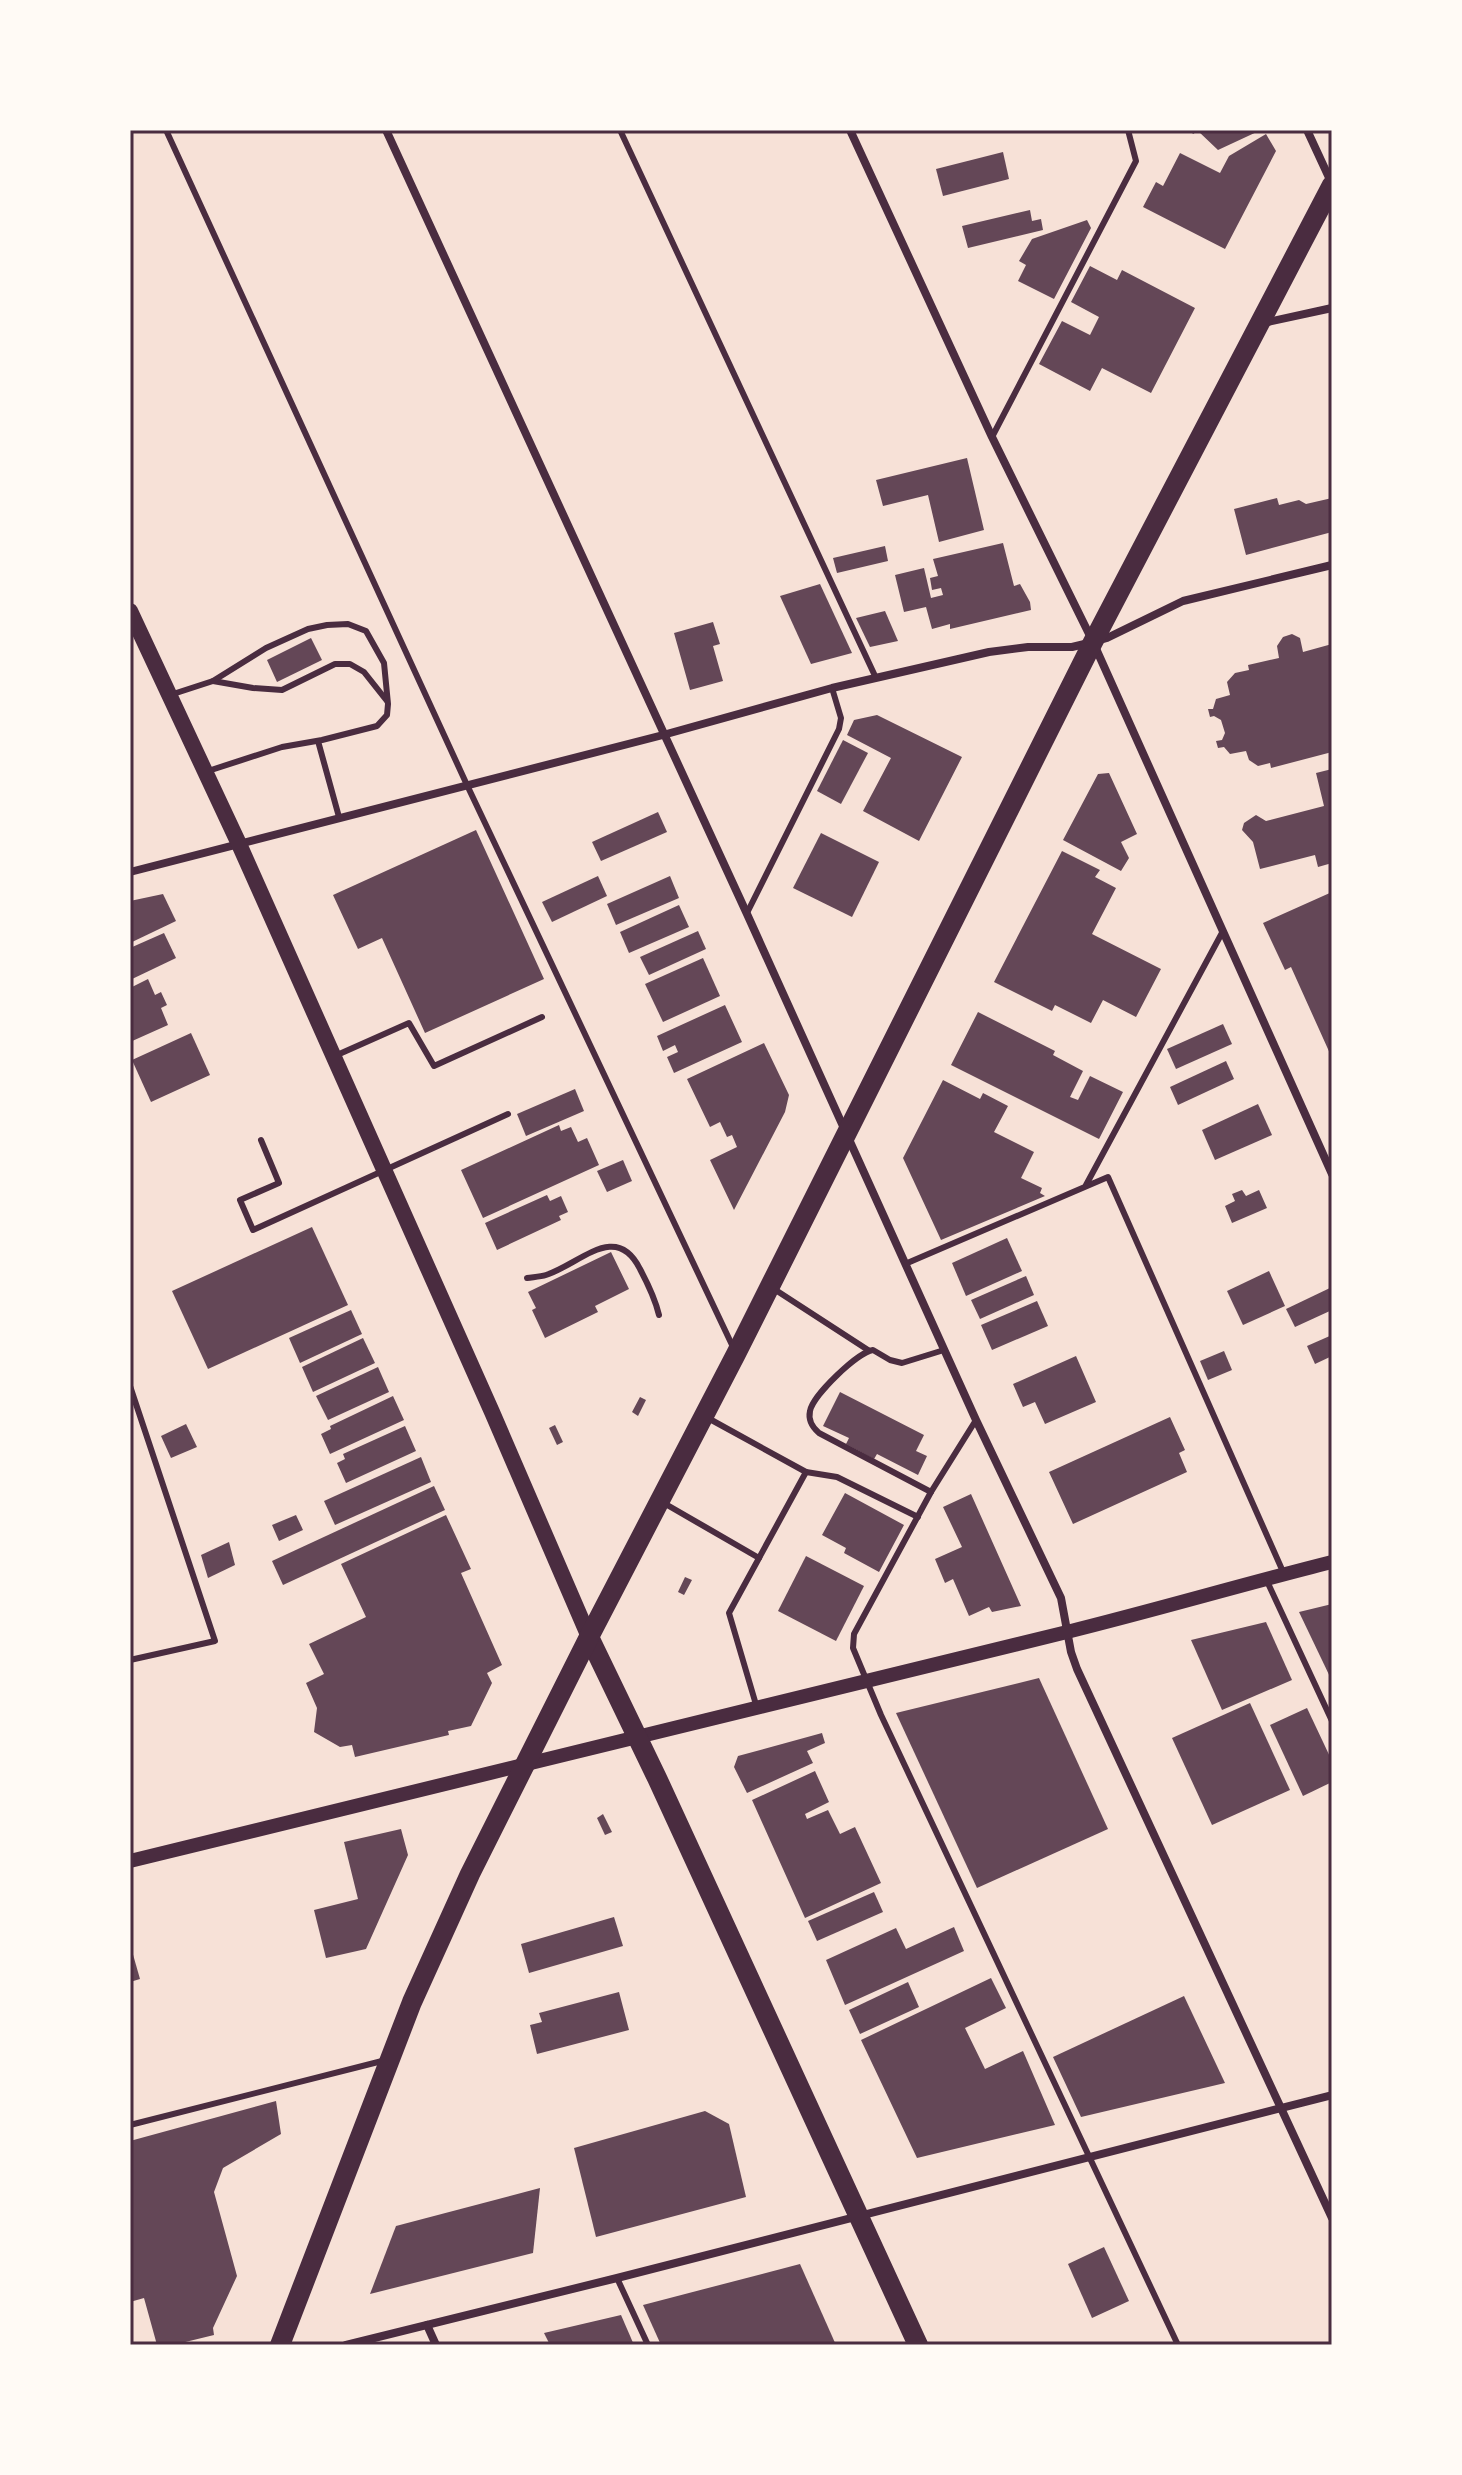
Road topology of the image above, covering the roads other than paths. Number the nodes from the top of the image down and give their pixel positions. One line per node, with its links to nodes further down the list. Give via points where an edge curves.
1 (166, 130): 22 (lane)
2 (386, 130): 19 (street)
3 (620, 130): 14 (lane)
4 (850, 130): 10 (street)
5 (1128, 130): 10 (lane, via 1136,161)
6 (1307, 130): 7 (street)
7 (1332, 185): 9 (main road)
8 (1332, 308): 9 (street)
9 (1258, 325): 13 (main road)
10 (992, 437): 13 (street)
11 (1332, 565): 13 (street, via 1183,601)
12 (130, 611): 17 (main road)
13 (1093, 642): 14 (street, via 989,652); 27 (street); 31 (main road)
14 (876, 678): 16 (street)
15 (213, 681): 17 (lane); 18 (lane, via 282,690 335,664 350,664 364,672); 18 (lane, via 308,629 348,624 366,631 381,655)
16 (832, 688): 19 (street); 26 (lane, via 839,729)
17 (170, 695): 21 (main road)
18 (388, 704): 20 (lane, via 387,715 377,726)
19 (663, 735): 22 (street); 26 (street)
20 (318, 741): 21 (lane); 23 (lane)
21 (205, 772): 24 (main road)
22 (467, 785): 23 (street); 43 (lane)
23 (339, 817): 24 (street)
24 (239, 844): 25 (street); 29 (main road)
25 (130, 872)
26 (747, 914): 31 (street)
27 (1223, 931): 33 (street); 36 (lane)
28 (542, 1017): 29 (lane, via 434,1066 409,1023)
29 (333, 1056): 34 (main road)
30 (508, 1114): 34 (lane)
31 (845, 1135): 37 (street); 39 (main road)
32 (261, 1140): 34 (lane, via 279,1183 240,1200 253,1230)
33 (1328, 1153): 35 (street)
34 (384, 1169): 56 (main road)
35 (1332, 1174)
36 (1085, 1187): 37 (lane); 53 (lane, via 1108,1177)
37 (905, 1264): 42 (street)
38 (527, 1278): 40 (lane, via 545,1276 609,1246 622,1248 633,1254)
39 (770, 1286): 41 (lane); 43 (main road)
40 (659, 1315)
41 (868, 1350): 42 (lane, via 899,1363); 48 (lane, via 816,1398 810,1421 825,1437)
42 (944, 1350): 46 (street)
43 (736, 1354): 45 (main road)
44 (130, 1386): 57 (lane, via 215,1641)
45 (705, 1416): 47 (lane); 49 (main road)
46 (976, 1420): 48 (lane); 55 (street, via 1061,1598)
47 (806, 1472): 50 (lane, via 837,1477); 51 (lane)
48 (931, 1492): 50 (lane)
49 (660, 1501): 51 (lane); 56 (main road)
50 (918, 1517): 58 (lane, via 854,1634 853,1648)
51 (759, 1558): 59 (lane, via 729,1613)
52 (1332, 1562): 53 (street)
53 (1284, 1574): 54 (street)
54 (1266, 1578): 55 (street); 60 (lane)
55 (1068, 1632): 58 (street); 66 (street, via 1077,1669)
56 (589, 1637): 61 (main road); 62 (main road)
57 (130, 1660)
58 (865, 1680): 59 (street); 68 (lane)
59 (757, 1708): 61 (street)
60 (1332, 1721)
61 (638, 1738): 62 (street); 69 (main road)
62 (526, 1762): 63 (street); 64 (main road, via 444,1929)
63 (130, 1861)
64 (390, 2059): 67 (lane); 73 (main road)
65 (1332, 2095): 66 (street)
66 (1281, 2108): 68 (street); 70 (street)
67 (130, 2125)
68 (1090, 2158): 69 (street); 78 (lane)
69 (859, 2217): 71 (street); 77 (main road)
70 (1332, 2218)
71 (617, 2278): 72 (street); 76 (lane)
72 (427, 2325): 74 (street); 75 (street)
73 (280, 2345)
74 (346, 2345)
75 (436, 2345)
76 (648, 2345)
77 (918, 2345)
78 (1178, 2345)

